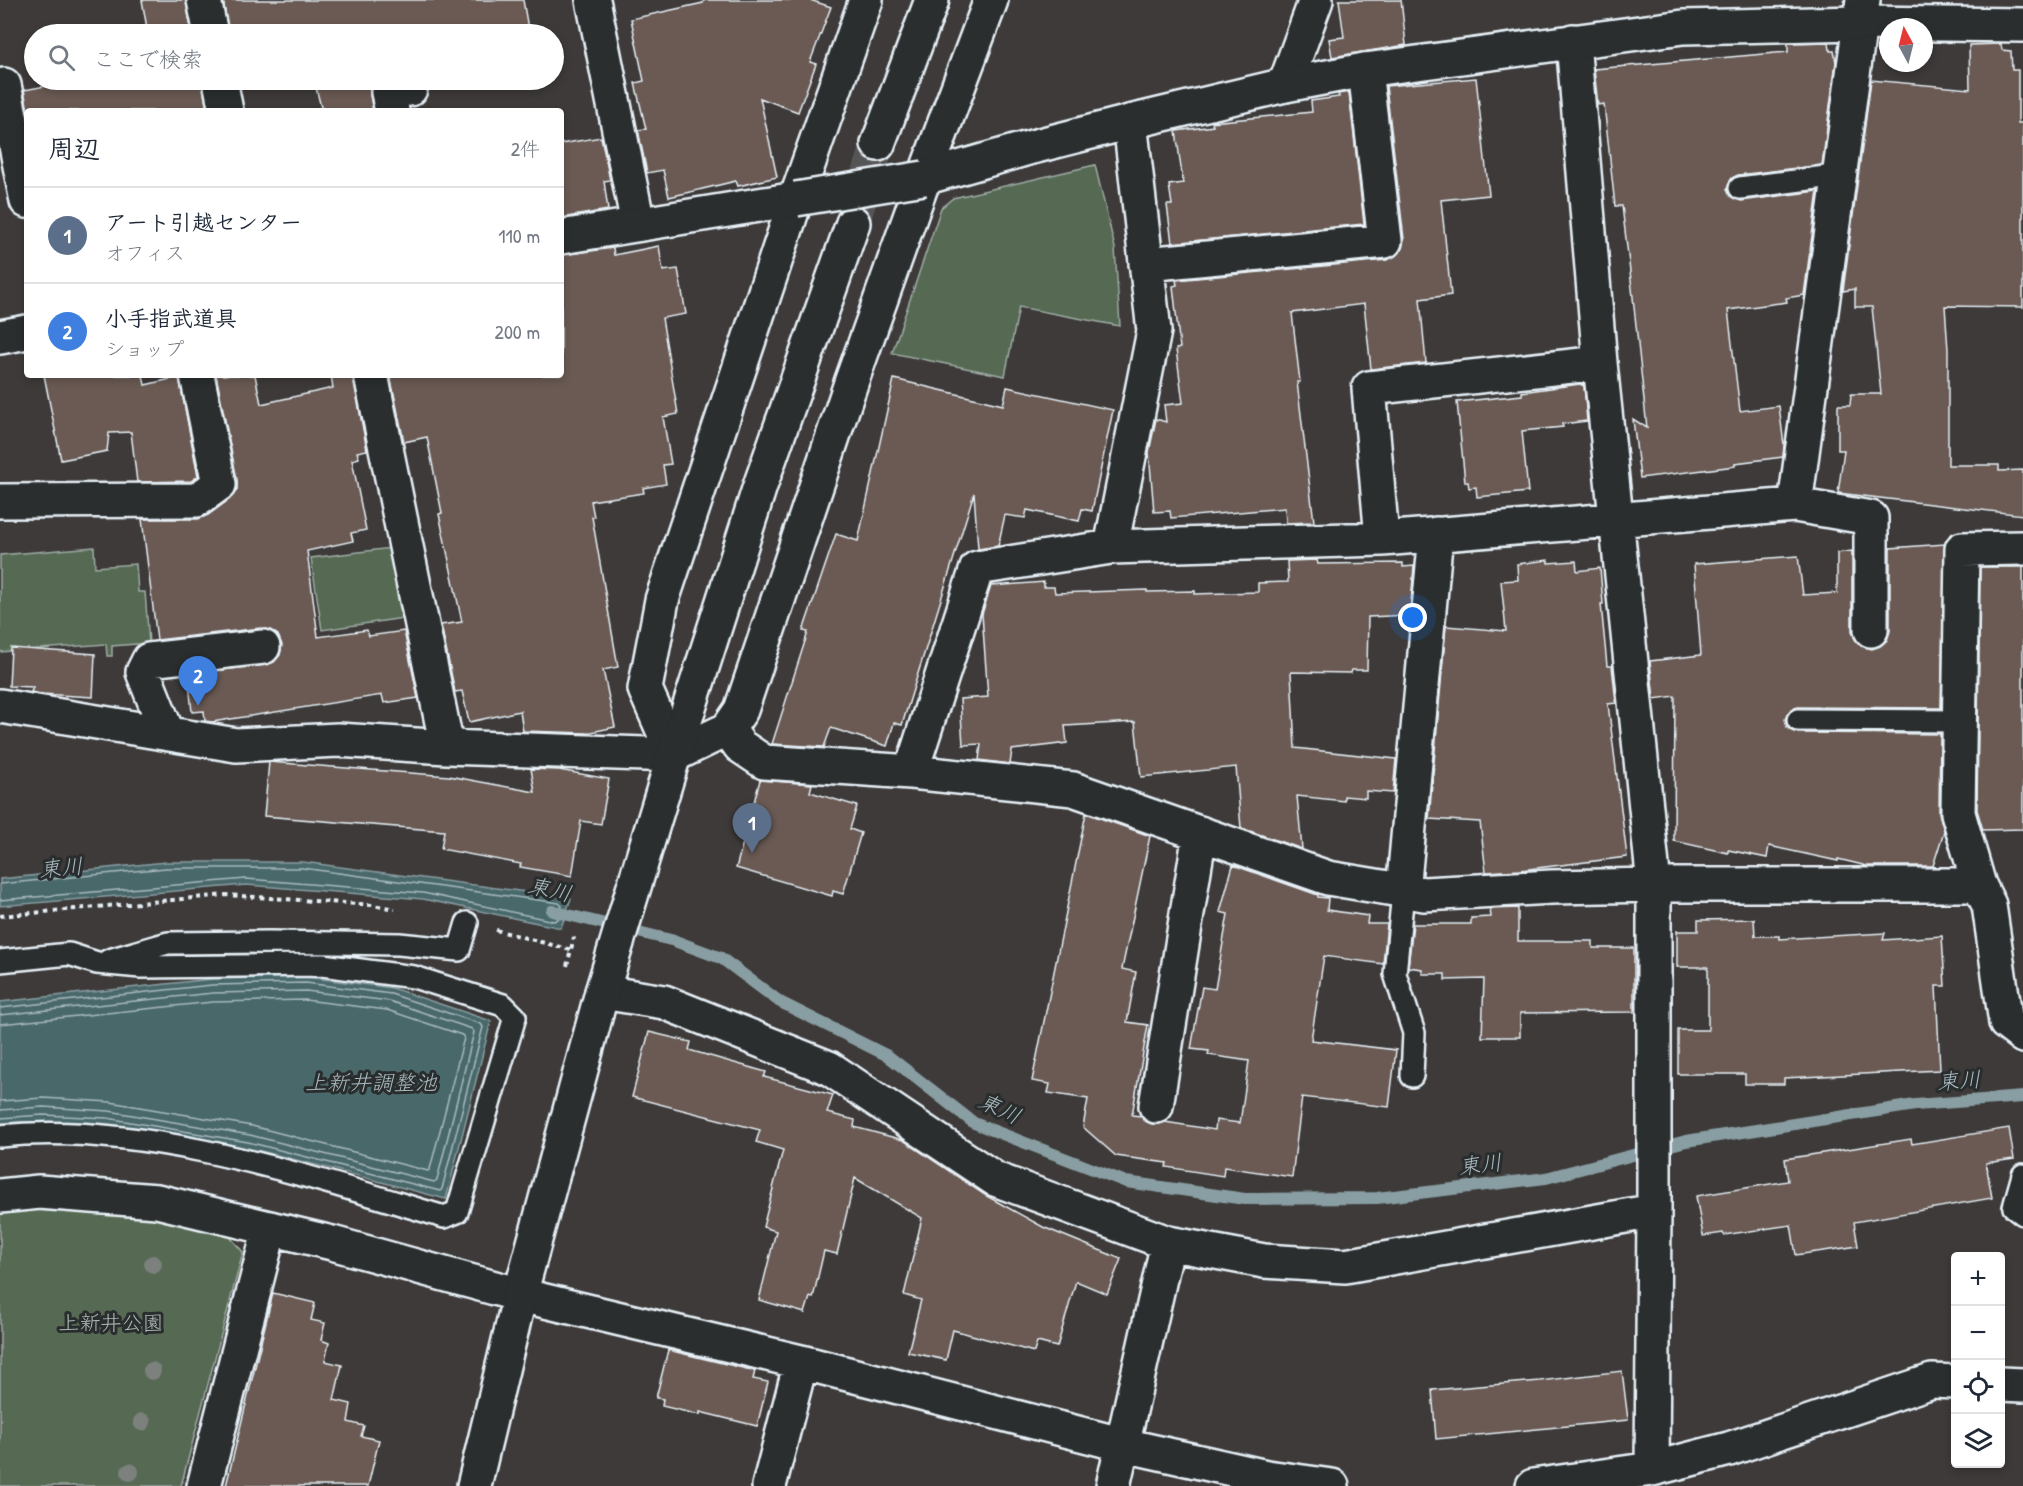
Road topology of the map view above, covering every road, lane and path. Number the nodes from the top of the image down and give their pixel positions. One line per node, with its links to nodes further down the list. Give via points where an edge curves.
1 (204, 0): 8 (street)
2 (593, 0): 24 (street)
3 (866, 0): 22 (street)
4 (932, 0): 17 (street)
5 (992, 0): 19 (street)
6 (1316, 0): 12 (street)
7 (1861, 11): 9 (street); 10 (street); 18 (street)
8 (209, 24)
9 (2023, 25)
10 (1573, 41): 11 (street); 29 (street)
11 (1365, 70): 12 (street); 26 (street, via 1385,241)
12 (1285, 85): 16 (street)
13 (0, 86): 20 (street, via 4,85)
14 (221, 90): 15 (street)
15 (225, 108)
16 (1131, 122): 19 (street); 26 (street)
17 (878, 144)
18 (1841, 175): 21 (lane); 33 (street)
19 (924, 178): 22 (street, bridge); 44 (street, via 746,698)
20 (24, 186)
21 (1740, 188)
22 (796, 199): 24 (street); 47 (street, via 662,600 645,689)
23 (853, 223): 47 (street, via 760,486)
24 (638, 224): 25 (street)
25 (564, 236)
26 (1146, 264): 37 (street, via 1154,331)
27 (24, 333): 28 (street)
28 (0, 337)
29 (1600, 363): 34 (street); 36 (street, via 1369,387)
30 (198, 378): 32 (street, via 219,484 197,500)
31 (372, 378): 46 (street)
32 (0, 501)
33 (1796, 505): 34 (street); 39 (street, via 1871,518)
34 (1618, 519): 35 (street); 50 (street)
35 (1436, 534): 36 (street); 52 (street)
36 (1382, 539): 37 (street)
37 (1111, 547): 48 (street, via 977,568)
38 (2023, 548): 43 (street, via 1962,549)
39 (1870, 630)
40 (263, 647): 45 (street, via 148,660 143,672)
41 (0, 706): 45 (street)
42 (1798, 720): 43 (lane)
43 (1958, 721): 51 (street, via 1958,813)
44 (728, 729): 47 (street); 48 (street, via 740,746 764,762)
45 (167, 732): 46 (street, via 236,745 338,740)
46 (447, 747): 47 (street)
47 (674, 754): 56 (street)
48 (911, 772): 49 (street, via 1073,789)
49 (1200, 833): 52 (street, via 1328,878); 59 (street)
50 (1654, 885): 51 (street); 52 (street); 63 (street)
51 (1979, 885): 57 (street, via 1989,905 2006,1023)
52 (1403, 892): 58 (lane, via 1395,974 1414,1032)
53 (467, 923): 55 (lane, via 459,950 399,944 168,943)
54 (0, 961): 55 (lane, via 69,954)
55 (97, 963): 60 (lane, via 141,967 322,965 414,977 503,1005 515,1017 457,1212 444,1217 318,1179 203,1151 120,1137 30,1133)
56 (603, 992): 66 (street, via 664,1002 829,1068 995,1179); 67 (street)
57 (2023, 1036)
58 (1412, 1076)
59 (1156, 1106)
60 (0, 1136)
61 (2023, 1175): 64 (lane, via 2014,1207)
62 (0, 1196): 65 (street, via 39,1192 157,1201)
63 (1654, 1198): 66 (street, via 1345,1266 1264,1261); 73 (street)
64 (2023, 1214)
65 (270, 1228): 67 (street); 74 (street)
66 (1168, 1243): 72 (street)
67 (520, 1294): 68 (street); 75 (street)
68 (801, 1362): 72 (street); 76 (street)
69 (1951, 1382): 73 (street, via 1932,1381 1729,1449)
70 (2005, 1384): 71 (street)
71 (2023, 1384)
72 (1124, 1444): 77 (street); 78 (street, via 1267,1478)
73 (1652, 1469): 79 (street)
74 (204, 1486)
75 (474, 1486)
76 (769, 1486)
77 (1113, 1486)
78 (1330, 1486)
79 (1533, 1486)

